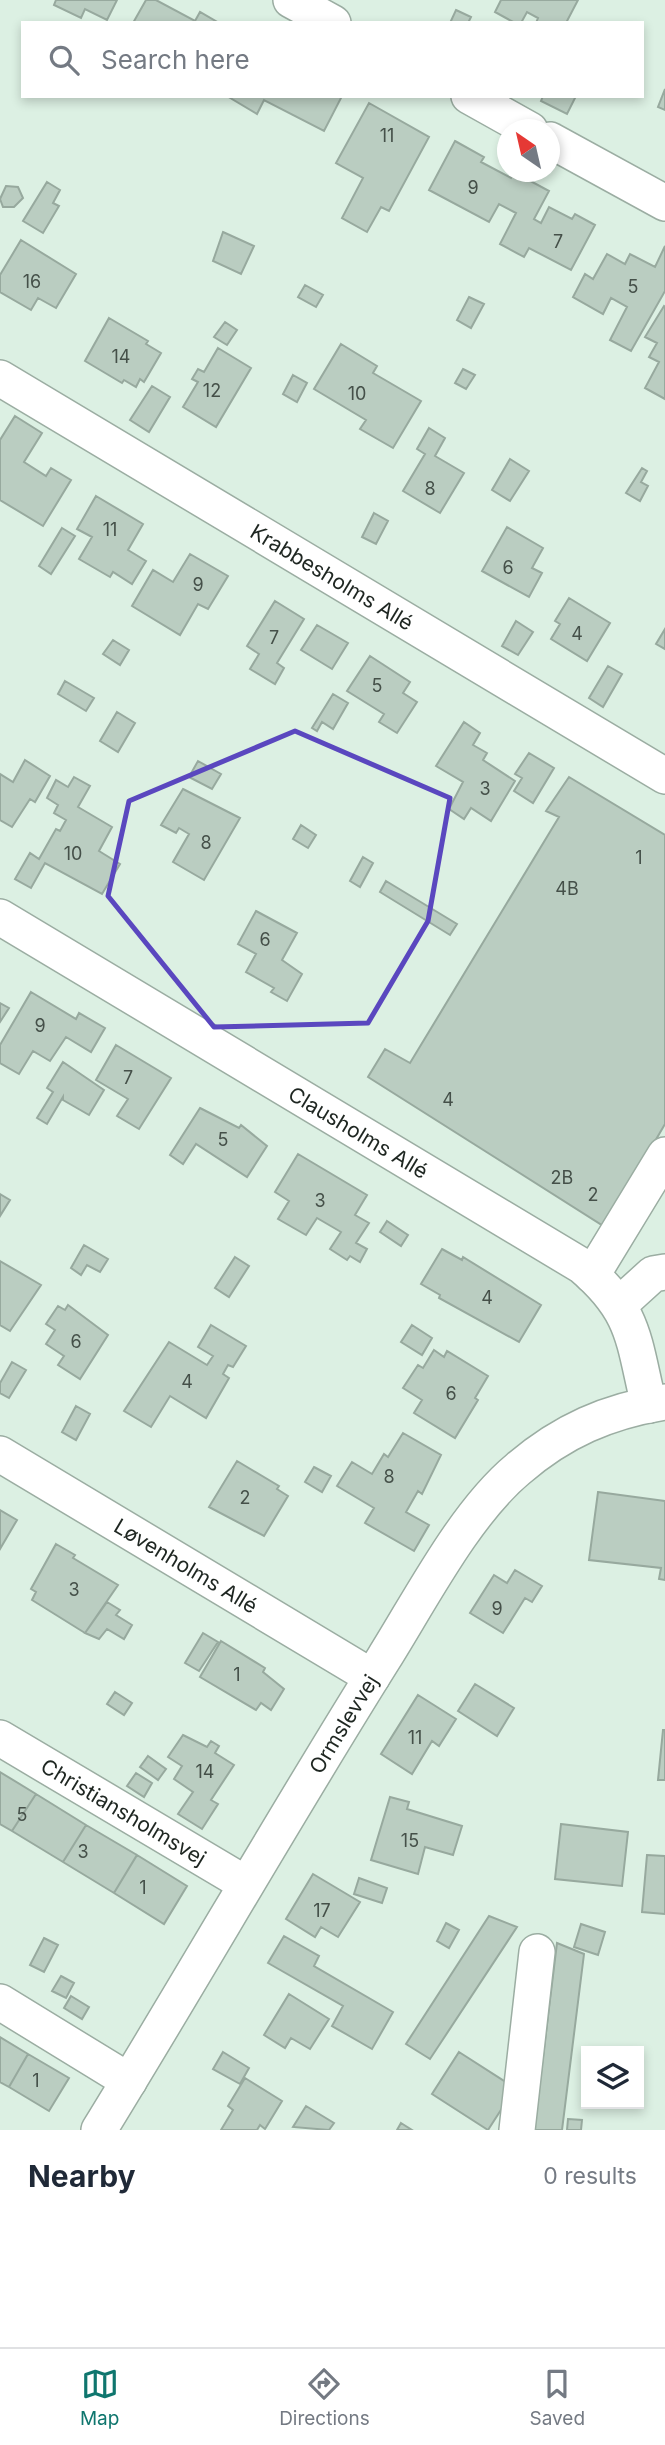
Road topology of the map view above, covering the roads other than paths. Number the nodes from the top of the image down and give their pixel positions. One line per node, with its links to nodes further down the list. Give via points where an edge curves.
1 (291, 0): 2 (street)
2 (329, 21)
3 (473, 98): 4 (street)
4 (510, 119)
5 (560, 145): 6 (street)
6 (665, 203)
7 (0, 378): 8 (street, Krabbesholms Allé)
8 (665, 776)
9 (0, 917): 12 (street, Clausholms Allé)
10 (665, 1155): 12 (street)
11 (665, 1272): 13 (street, via 653,1274)
12 (592, 1275): 13 (street, Clausholms Allé)
13 (620, 1304): 14 (street, Clausholms Allé)
14 (657, 1403): 16 (street, Ormslevvej, via 572,1429 516,1469 463,1534)
15 (0, 1454): 16 (street, Løvenholms Allé)
16 (372, 1677): 18 (street, Ormslevvej)
17 (0, 1738): 18 (street, Christiansholmsvej)
18 (246, 1884): 21 (street, Ormslevvej)
19 (537, 1952): 23 (street)
20 (0, 2002): 21 (street)
21 (129, 2081): 22 (street, Ormslevvej)
22 (99, 2130)
23 (517, 2130)

